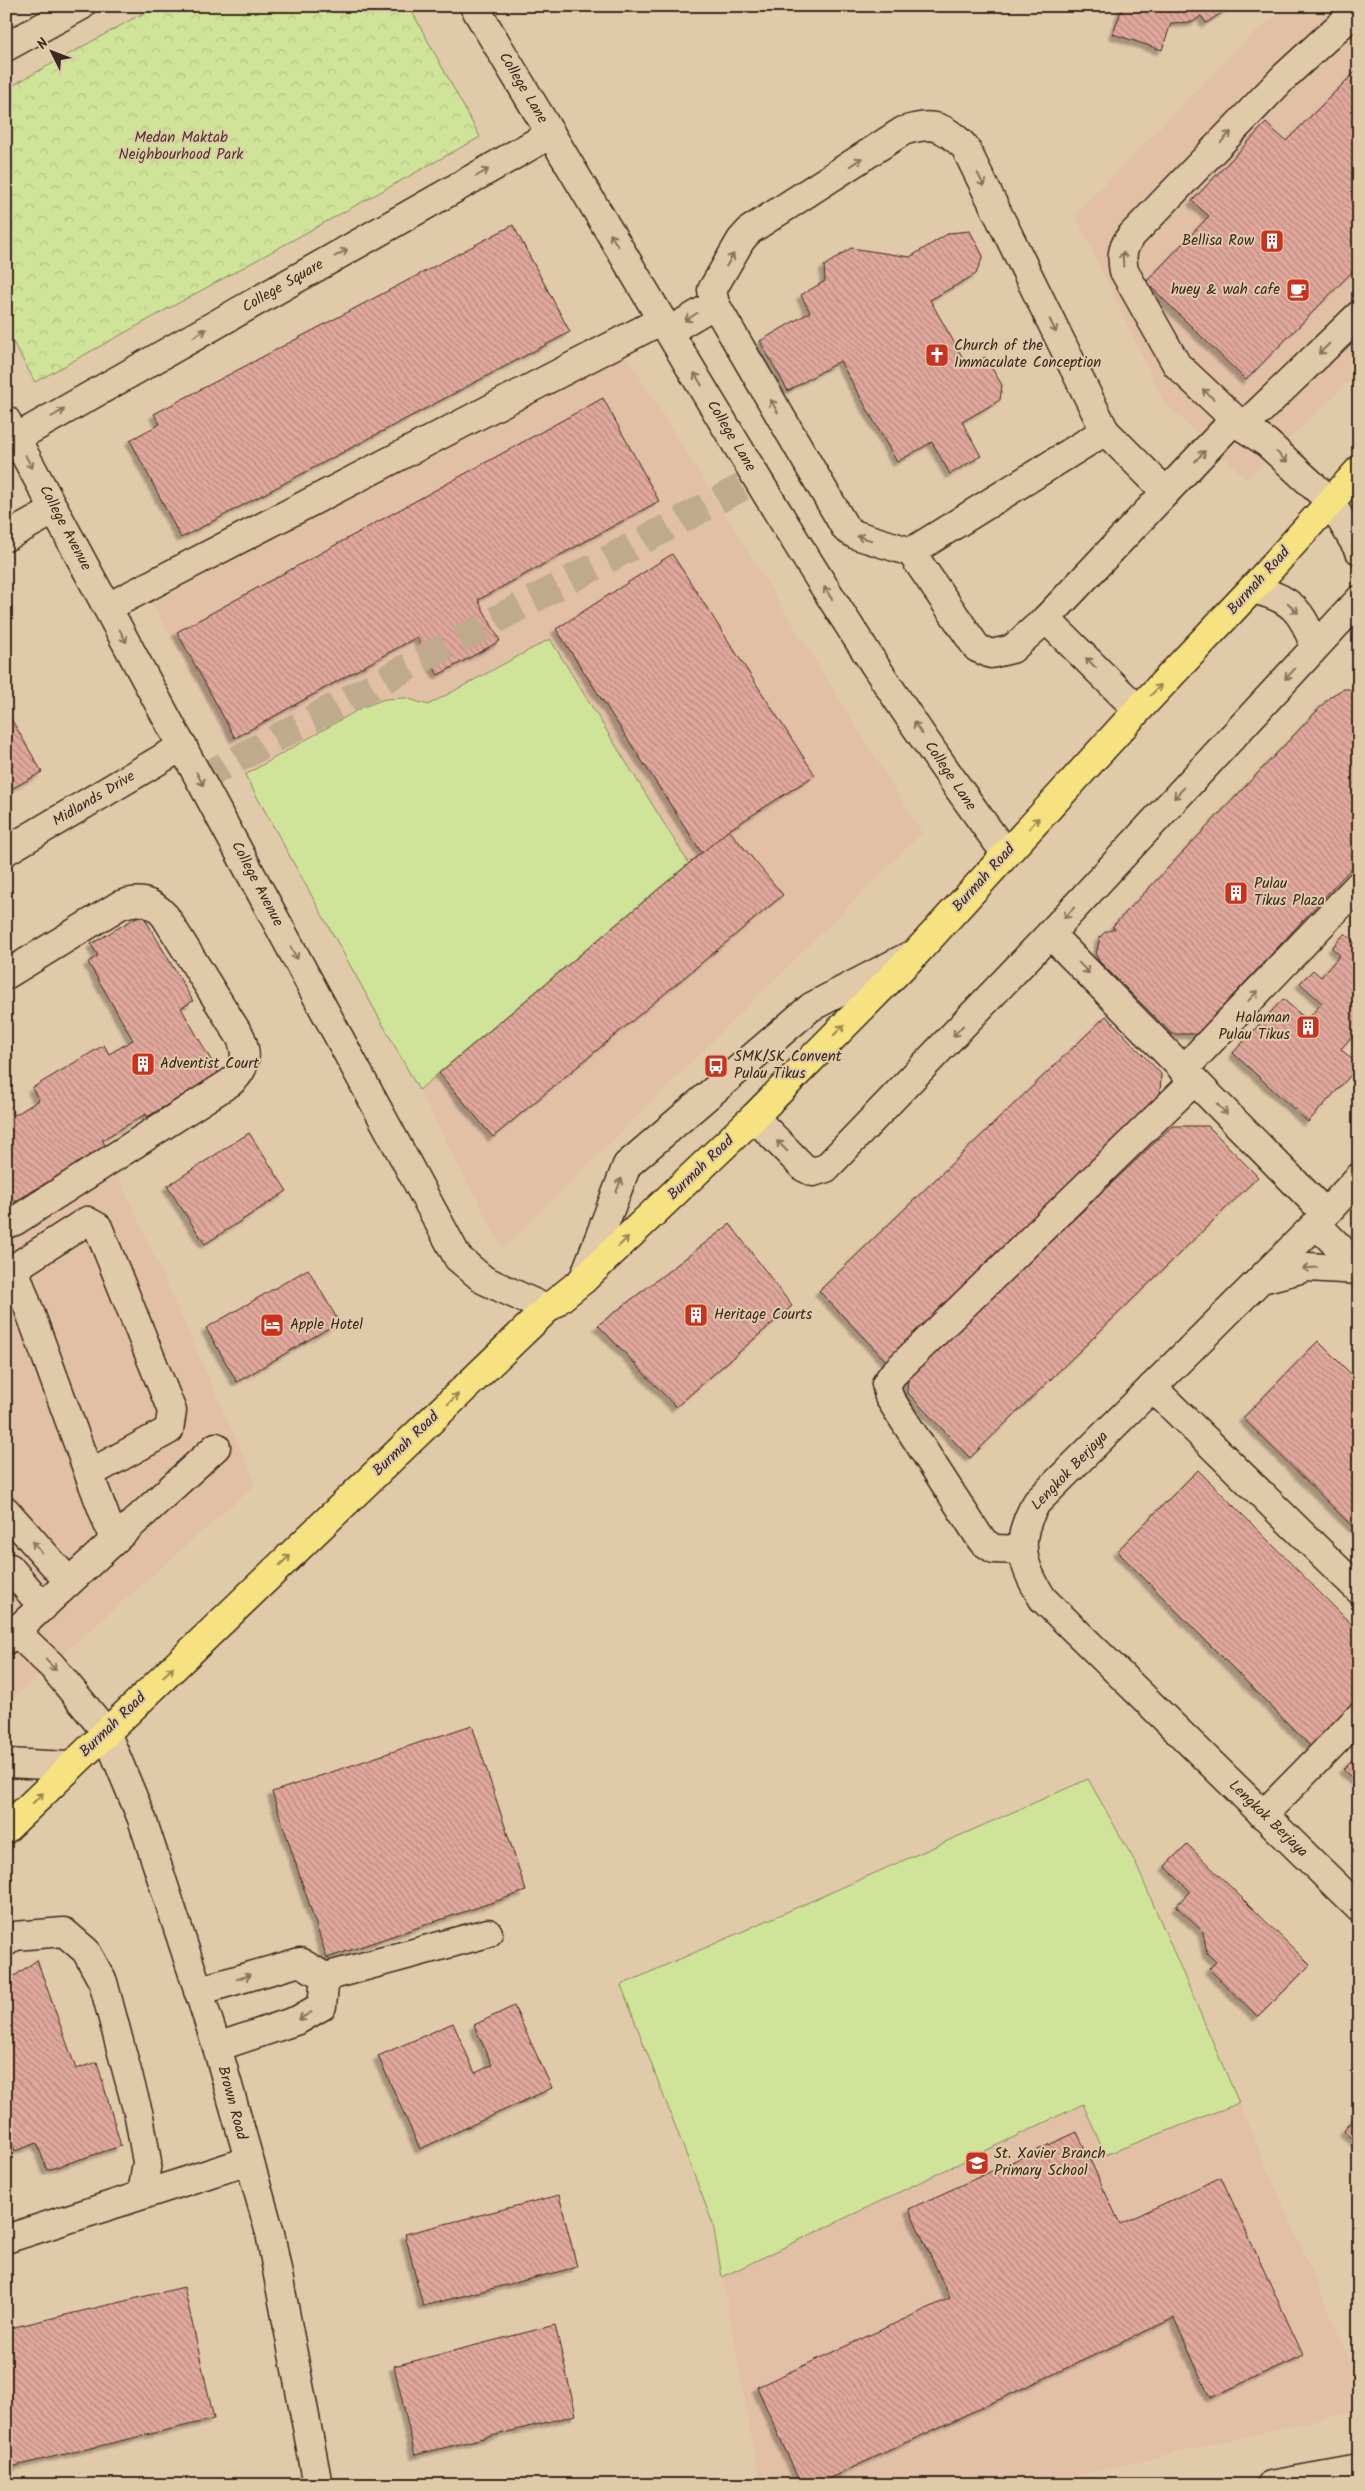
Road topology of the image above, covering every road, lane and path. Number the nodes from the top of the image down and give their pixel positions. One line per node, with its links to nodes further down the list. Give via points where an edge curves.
1 (81, 6): 4 (street)
2 (474, 6): 5 (street, College Lane)
3 (1359, 8): 9 (street, one-way to 3, via 1177,365 1168,352 1124,271 1124,245 1285,76)
4 (6, 46)
5 (551, 134): 8 (street, College Lane, one-way to 5); 10 (street, College Square, one-way to 5)
6 (714, 304): 8 (street, one-way to 8); 11 (street, one-way to 11, via 712,290 750,230 903,131 925,125 950,132 965,147); 18 (street, one-way to 6, via 846,529)
7 (1359, 315): 9 (street, one-way to 9)
8 (665, 325): 21 (street); 27 (street, College Lane, one-way to 8, via 849,628)
9 (1239, 423): 13 (street, one-way to 9); 14 (street, one-way to 14, via 1267,443)
10 (11, 429): 15 (street, College Avenue, one-way to 15)
11 (1105, 430): 13 (street); 18 (street)
12 (1359, 470): 14 (main road, Burmah Road)
13 (1166, 492): 22 (street)
14 (1330, 501): 17 (street); 19 (main road, Burmah Road)
15 (55, 510): 16 (street); 21 (street, College Avenue)
16 (6, 537)
17 (1359, 550)
18 (911, 552): 22 (street, via 977,648 991,654 1012,649)
19 (1252, 589): 23 (street, one-way to 23, via 1273,593 1292,604 1308,625); 24 (main road, Burmah Road, one-way to 19)
20 (1359, 600): 23 (street)
21 (108, 607): 25 (street, College Avenue, one-way to 25)
22 (1046, 619): 24 (street, one-way to 22)
23 (1314, 647): 29 (street, one-way to 29)
24 (1138, 710): 27 (main road, Burmah Road, one-way to 24)
25 (182, 746): 26 (street, Midlands Drive); 40 (street, College Avenue, one-way to 40, via 458,1258 484,1280)
26 (6, 851)
27 (1006, 854): 30 (main road, Burmah Road)
28 (1359, 885): 32 (street, one-way to 28)
29 (1050, 934): 32 (street, one-way to 32); 33 (street, one-way to 33, via 826,1168 813,1172 802,1167)
30 (916, 953): 33 (main road, Burmah Road, one-way to 30); 38 (street, one-way to 30, via 627,1165 811,1007)
31 (6, 975): 36 (street, via 120,905 132,901 145,902 156,906 165,916 246,1050 246,1062 231,1082)
32 (1188, 1075): 35 (street, one-way to 35); 46 (street, via 886,1384 889,1397 982,1541 994,1549)
33 (754, 1117): 38 (main road, Burmah Road, one-way to 33)
34 (1359, 1177): 35 (street, Lengkok Berjaya)
35 (1321, 1218): 37 (street); 39 (street, Lengkok Berjaya)
36 (6, 1224)
37 (1359, 1268): 39 (street, one-way to 39, via 1308,1267)
38 (583, 1280): 40 (main road, Burmah Road)
39 (1260, 1280): 41 (street, Lengkok Berjaya)
40 (547, 1309): 53 (main road, Burmah Road, one-way to 40)
41 (1152, 1387): 46 (street, Lengkok Berjaya, via 1037,1502 1022,1534); 49 (street)
42 (216, 1447): 45 (street)
43 (89, 1474): 43 (street, via 16,1274 22,1263 87,1221 98,1227 172,1411 169,1430); 45 (street)
44 (6, 1511): 48 (street, one-way to 44)
45 (114, 1540): 48 (street)
46 (1023, 1550): 56 (street, Lengkok Berjaya, via 1024,1563 1043,1599)
47 (10, 1568): 50 (street)
48 (69, 1582): 50 (street)
49 (1359, 1590)
50 (43, 1607): 51 (street)
51 (11, 1636): 53 (street, Brown Road, one-way to 53, via 52,1666)
52 (1359, 1717): 56 (street)
53 (106, 1732): 55 (main road, Burmah Road); 62 (street, Brown Road, via 142,1819)
54 (6, 1763): 55 (street)
55 (69, 1766): 57 (main road, Burmah Road, one-way to 55)
56 (1263, 1815): 58 (street, Lengkok Berjaya)
57 (6, 1829)
58 (1359, 1908)
59 (488, 1933): 61 (street)
60 (6, 1942): 65 (street, via 14,1936 64,1932 86,1951 103,1982 146,2152)
61 (325, 1977): 62 (street, one-way to 61, via 300,1962); 63 (street, one-way to 63, via 322,2006 298,2020)
62 (198, 1991): 63 (street, Brown Road)
63 (217, 2047): 64 (street, Brown Road)
64 (248, 2161): 65 (street); 68 (street, Brown Road, via 270,2234)
65 (142, 2195): 66 (street)
66 (6, 2239)
67 (1359, 2469): 69 (street)
68 (318, 2485)
69 (1271, 2485)

